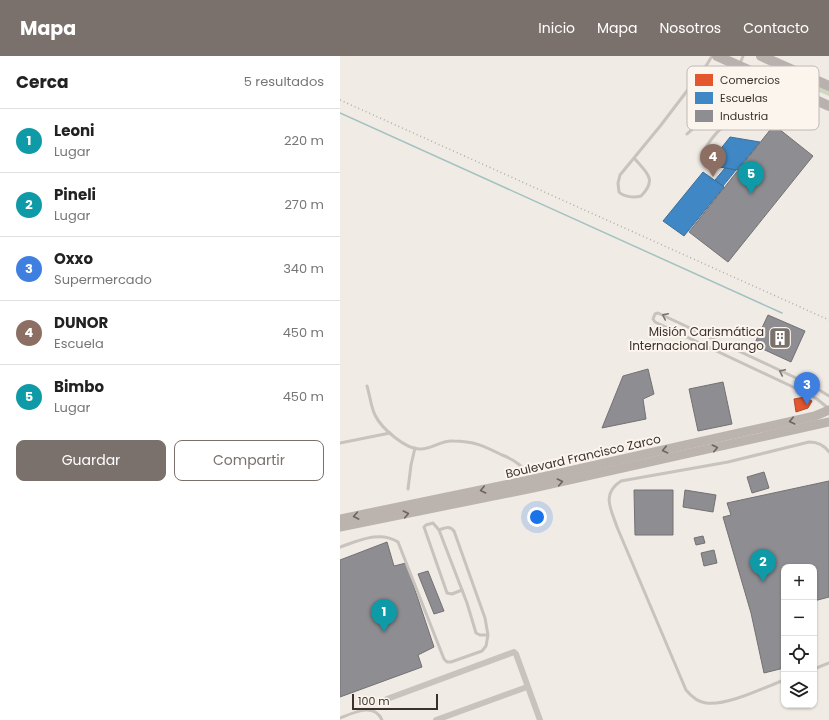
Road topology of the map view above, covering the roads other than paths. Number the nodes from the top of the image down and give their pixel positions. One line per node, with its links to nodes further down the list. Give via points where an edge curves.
1 (712, 56): 5 (lane)
2 (717, 56): 6 (main road)
3 (743, 56): 6 (lane)
4 (761, 56): 7 (main road)
5 (705, 66)
6 (739, 66)
7 (784, 66)
8 (819, 82): 9 (main road)
9 (829, 86)
10 (687, 90): 17 (lane)
11 (819, 102): 12 (main road)
12 (829, 106)
13 (691, 130): 15 (lane)
14 (720, 130): 16 (lane)
15 (687, 134)
16 (706, 147)
17 (634, 158): 17 (lane, via 649,176 650,181 641,196 631,197 621,194 618,184 620,175)
18 (720, 342): 19 (lane); 19 (lane, one-way to 19, via 658,313 655,314 655,322); 20 (lane)
19 (715, 351): 21 (lane)
20 (737, 351): 21 (lane); 22 (lane)
21 (734, 359): 23 (lane)
22 (769, 366): 23 (lane); 24 (lane, one-way to 22)
23 (765, 374): 26 (lane)
24 (799, 379): 26 (lane); 27 (lane)
25 (367, 386): 30 (lane, via 374,414)
26 (795, 388): 28 (lane)
27 (829, 396): 28 (lane)
28 (827, 408): 33 (main road, Boulevard Francisco Zarco, one-way to 33, via 815,416)
29 (829, 422): 33 (main road, Boulevard Francisco Zarco, one-way to 29)
30 (390, 433): 31 (lane); 32 (lane)
31 (340, 443)
32 (415, 448): 35 (lane, via 428,448 453,440 474,442 510,458); 36 (lane)
33 (682, 451): 35 (main road, Boulevard Francisco Zarco)
34 (829, 452): 46 (lane, via 820,444 809,442 728,462 621,481 609,495 617,527 686,690 692,697 706,703 718,703)
35 (536, 482): 37 (main road, Boulevard Francisco Zarco)
36 (408, 489)
37 (420, 507): 38 (main road, Boulevard Francisco Zarco, one-way to 38); 39 (main road, Boulevard Francisco Zarco, one-way to 37)
38 (340, 519)
39 (340, 527)
40 (439, 530): 42 (lane); 42 (lane, via 433,523 424,527 447,593); 43 (lane, via 448,527 454,531 485,618)
41 (340, 547): 43 (lane, via 372,537 385,537 398,542 445,660 451,662 482,651)
42 (462, 590): 43 (lane, via 476,633)
43 (488, 635)
44 (829, 663): 45 (lane)
45 (817, 668)
46 (781, 681)
47 (527, 687): 48 (street, via 516,654 512,652); 51 (street); 52 (street)
48 (387, 699)
49 (340, 718): 50 (lane, via 367,709 377,713)
50 (381, 720)
51 (436, 720)
52 (540, 720)

